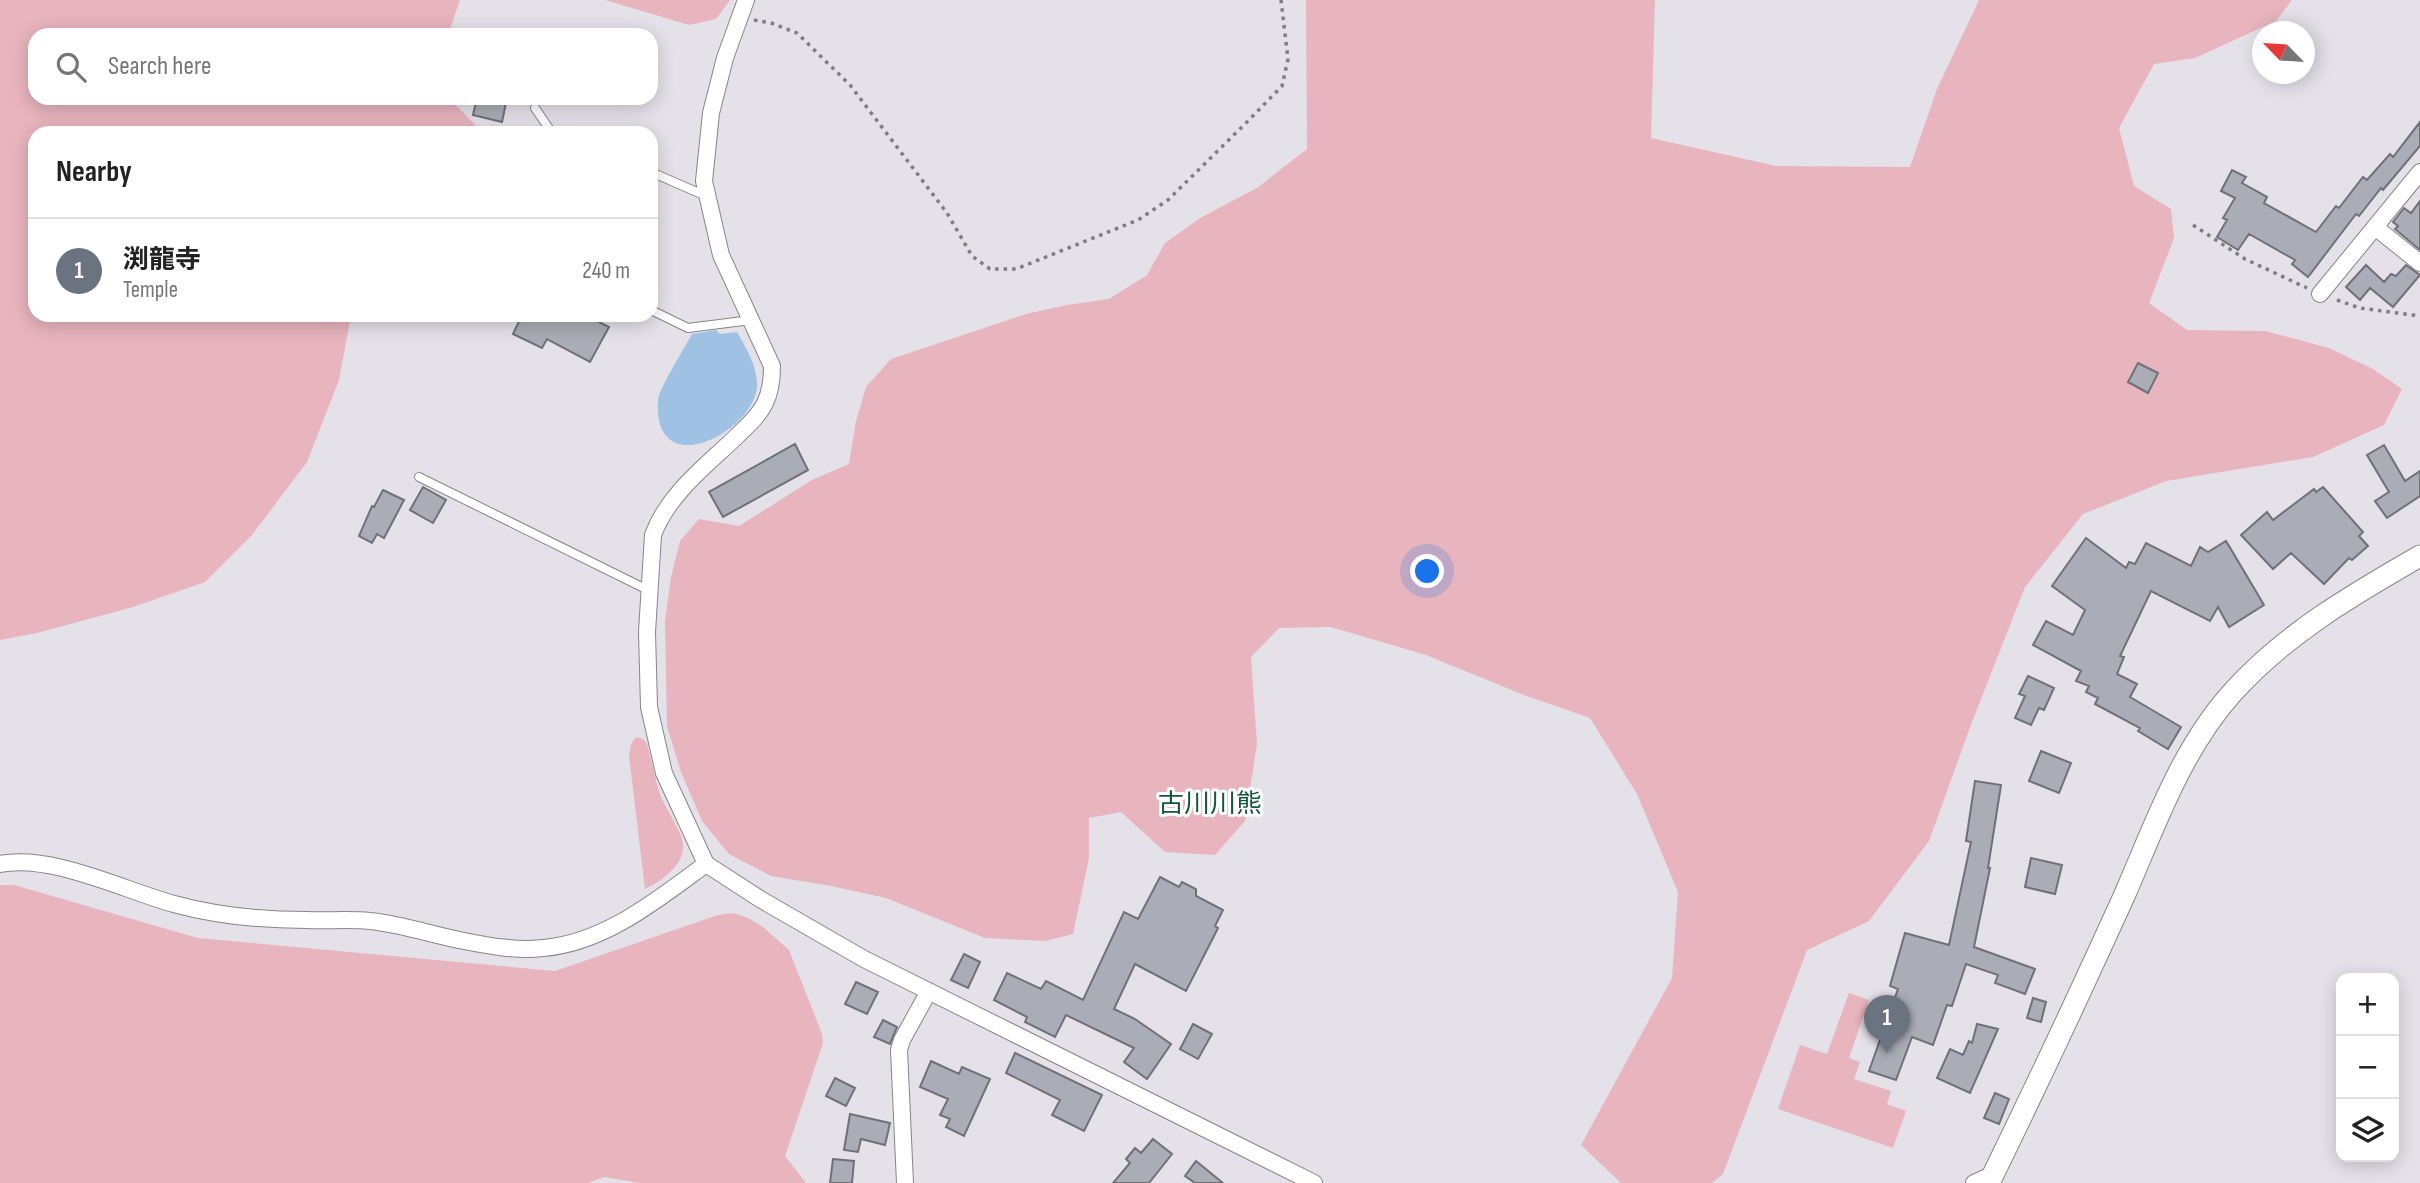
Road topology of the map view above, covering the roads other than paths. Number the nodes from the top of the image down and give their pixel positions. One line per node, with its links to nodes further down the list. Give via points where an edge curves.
1 (746, 0): 6 (street, via 711,113)
2 (535, 108): 3 (lane)
3 (547, 126)
4 (2420, 172): 7 (street)
5 (658, 175): 6 (lane)
6 (706, 196): 11 (street, via 721,255)
7 (2375, 227): 8 (street); 9 (street)
8 (2420, 263)
9 (2320, 294)
10 (658, 313): 11 (lane, via 688,328)
11 (751, 320): 14 (street, via 772,366 765,404 664,510 653,534)
12 (419, 477): 14 (lane)
13 (2420, 556): 18 (street, via 2344,599 2280,646 2231,694 2187,756)
14 (650, 591): 16 (street, via 651,718 664,773)
15 (0, 863): 16 (street, via 51,864 211,914 370,921 519,949 545,948 611,928)
16 (706, 864): 17 (street, via 760,900)
17 (929, 991): 19 (street, via 900,1050); 20 (street)
18 (1992, 1178): 21 (street)
19 (905, 1183)
20 (1314, 1183)
21 (1974, 1183)

